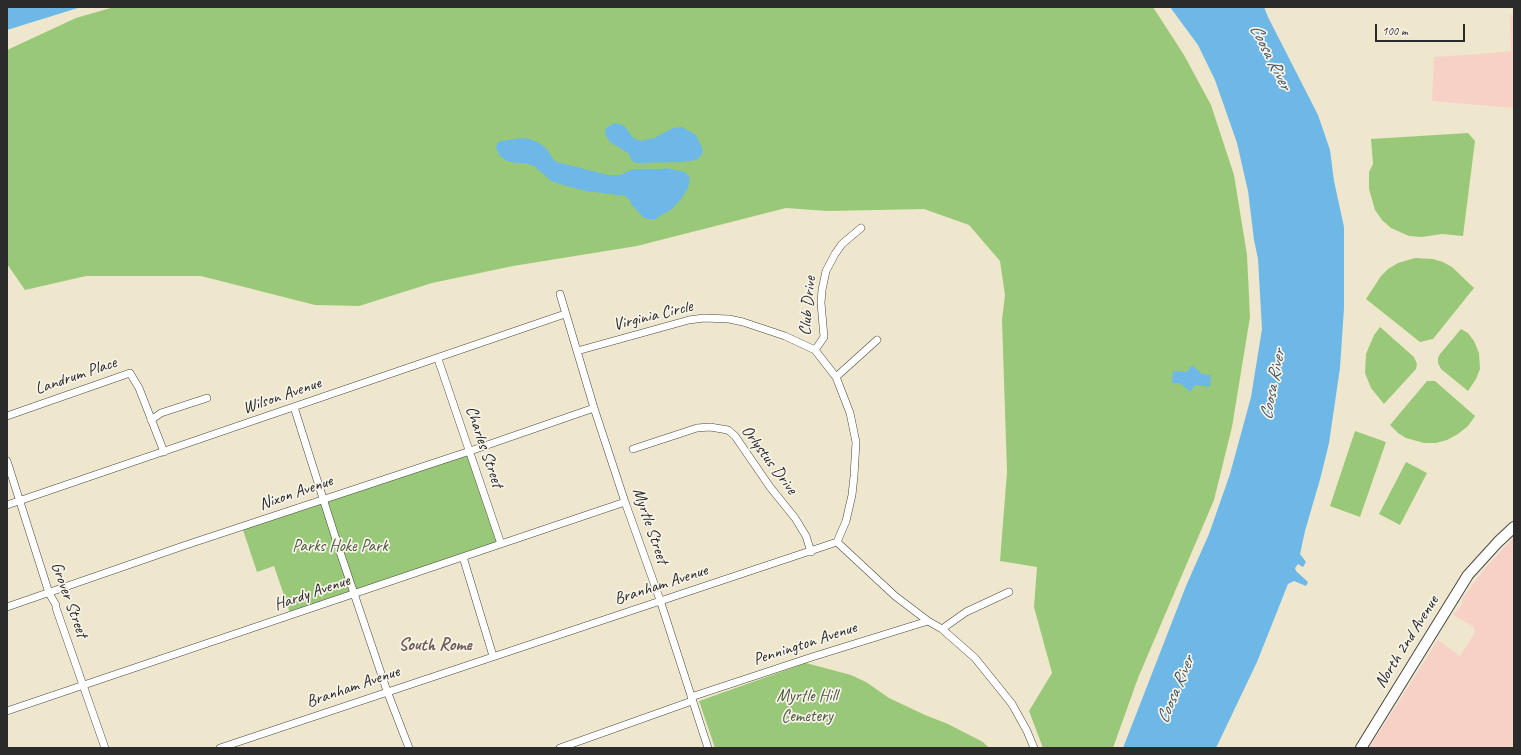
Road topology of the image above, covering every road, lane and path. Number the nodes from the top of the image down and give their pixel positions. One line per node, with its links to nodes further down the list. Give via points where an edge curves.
1 (861, 228): 5 (street, Club Drive, via 842,244 826,270 822,290 824,337)
2 (560, 294): 3 (street, Myrtle Street)
3 (565, 314): 6 (street, Myrtle Street); 7 (street, Wilson Avenue)
4 (877, 340): 8 (street)
5 (815, 350): 6 (street, Virginia Circle, via 785,336 743,322 704,318); 8 (street, Virginia Circle)
6 (577, 351): 11 (street, Myrtle Street)
7 (438, 359): 10 (street, Wilson Avenue); 15 (street, Charles Street)
8 (836, 377): 23 (street, Virginia Circle, via 850,414 856,442 852,494 846,521)
9 (207, 398): 13 (street, via 161,413)
10 (294, 408): 16 (street, Wilson Avenue); 19 (street)
11 (594, 408): 15 (street, Nixon Avenue); 20 (street, Myrtle Street)
12 (7, 416): 13 (street, Landrum Place, via 130,373 139,388)
13 (151, 420): 16 (street)
14 (633, 449): 25 (street, Orlystus Drive, via 697,428 714,427 728,430 795,518 806,536)
15 (470, 451): 19 (street, Nixon Avenue); 24 (street, Charles Street)
16 (164, 452): 18 (street, Wilson Avenue)
17 (7, 461): 18 (street, Grover Street)
18 (20, 500): 21 (street, Wilson Avenue); 28 (street, Grover Street)
19 (323, 500): 28 (street, Nixon Avenue); 29 (street)
20 (625, 502): 24 (street, Hardy Avenue); 30 (street, Myrtle Street)
21 (7, 505)
22 (1514, 527): 45 (main road, North 2nd Avenue, via 1468,575)
23 (837, 542): 25 (street, Branham Avenue); 32 (street, via 895,596)
24 (501, 544): 26 (street, Hardy Avenue)
25 (811, 552): 30 (street, Branham Avenue)
26 (463, 557): 29 (street, Hardy Avenue); 34 (street)
27 (1009, 592): 33 (street, via 966,612)
28 (50, 593): 31 (street, Nixon Avenue); 35 (street, Grover Street)
29 (355, 594): 35 (street, Hardy Avenue); 36 (street)
30 (660, 600): 34 (street, Branham Avenue); 37 (street, Myrtle Street)
31 (7, 607)
32 (928, 621): 33 (street); 37 (street, Pennington Avenue, via 812,657)
33 (942, 629): 44 (street, via 975,658 1012,704)
34 (493, 656): 36 (street, Branham Avenue)
35 (83, 686): 38 (street, Hardy Avenue); 39 (street, Grover Street)
36 (388, 691): 40 (street, Branham Avenue); 41 (street)
37 (691, 699): 42 (street, Pennington Avenue); 43 (street, Myrtle Street)
38 (7, 711)
39 (105, 748)
40 (220, 748)
41 (409, 748)
42 (560, 748)
43 (708, 748)
44 (1034, 748)
45 (1360, 748)

